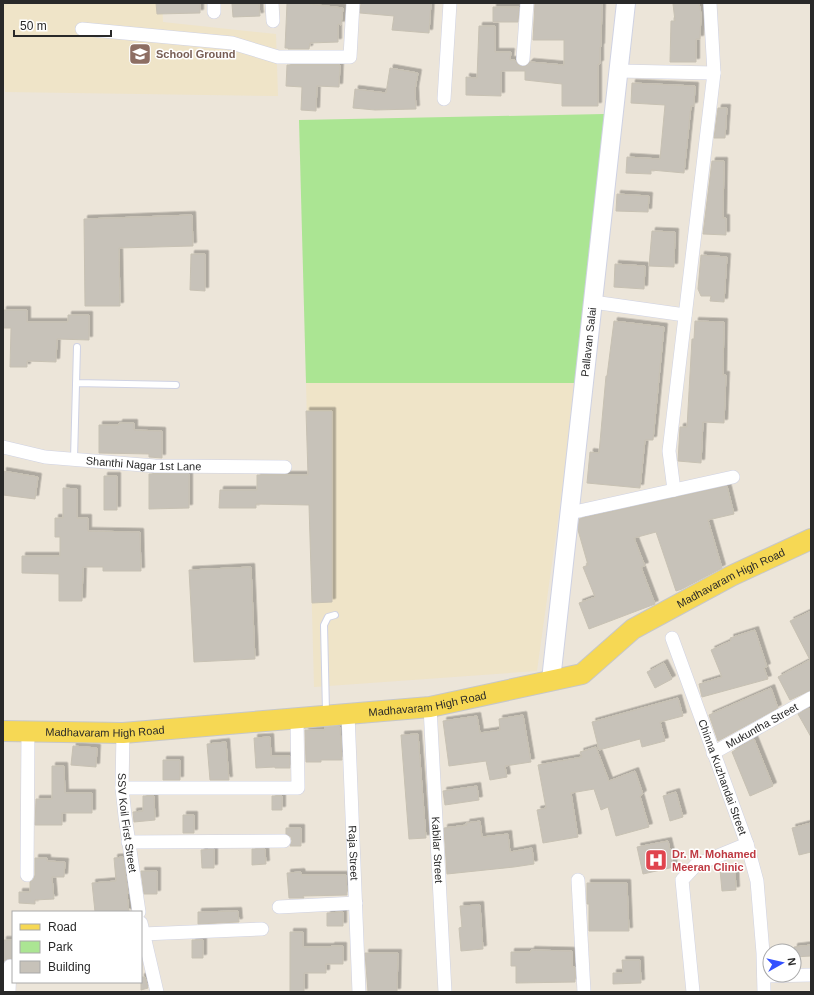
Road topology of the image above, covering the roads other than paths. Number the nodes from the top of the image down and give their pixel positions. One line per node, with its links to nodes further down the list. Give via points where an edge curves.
1 (272, 3): 7 (street)
2 (353, 3): 8 (street, via 350,57 278,57 232,43)
3 (450, 3): 12 (street)
4 (527, 3): 9 (street)
5 (626, 3): 10 (street, Pallavan Salai)
6 (710, 3): 11 (street)
7 (273, 21)
8 (82, 29)
9 (523, 59)
10 (619, 71): 11 (street); 13 (street, Pallavan Salai)
11 (714, 73): 14 (street)
12 (444, 99)
13 (593, 302): 14 (street); 23 (street, Pallavan Salai)
14 (685, 315): 22 (street, via 669,451)
15 (77, 347): 16 (lane)
16 (76, 384): 17 (lane); 19 (lane)
17 (176, 385)
18 (3, 447): 19 (street, Shanthi Nagar 1st Lane, via 45,457)
19 (74, 459): 20 (street, Shanthi Nagar 1st Lane, via 155,466)
20 (285, 467)
21 (733, 477): 22 (street)
22 (674, 490): 23 (street)
23 (570, 513): 27 (street, Pallavan Salai)
24 (811, 539): 27 (main road, Madhavaram High Road, via 731,576 632,629 582,674)
25 (335, 615): 31 (lane, via 328,617 324,625)
26 (672, 638): 36 (street, Chinna Kuzhandai Street)
27 (551, 680): 29 (main road, Madhavaram High Road)
28 (811, 698): 36 (street, Mukuntha Street)
29 (430, 707): 30 (main road, Madhavaram High Road); 53 (street, Kabilar Street)
30 (348, 714): 31 (main road, Madhavaram High Road); 43 (street, Raja Street)
31 (326, 716): 32 (main road, Madhavaram High Road)
32 (297, 719): 35 (main road, Madhavaram High Road); 37 (street, via 298,788)
33 (3, 731): 34 (main road, Madhavaram High Road)
34 (28, 731): 35 (main road, Madhavaram High Road); 41 (street)
35 (123, 733): 37 (street, SSV Koil First Street)
36 (713, 753): 40 (street, Chinna Kuzhandai Street)
37 (122, 788): 39 (street, SSV Koil First Street)
38 (284, 841): 39 (street)
39 (128, 842): 45 (street, SSV Koil First Street)
40 (747, 844): 48 (street, Chinna Kuzhandai Street, via 757,881); 55 (street, via 696,865 682,880)
41 (27, 875)
42 (578, 880): 54 (street)
43 (356, 904): 44 (street); 52 (street, Raja Street)
44 (279, 907)
45 (139, 911)
46 (262, 928): 47 (street)
47 (142, 929): 51 (street)
48 (762, 943)
49 (9, 966): 50 (street)
50 (9, 992)
51 (156, 992)
52 (359, 992)
53 (445, 992)
54 (584, 992)
55 (693, 992)

